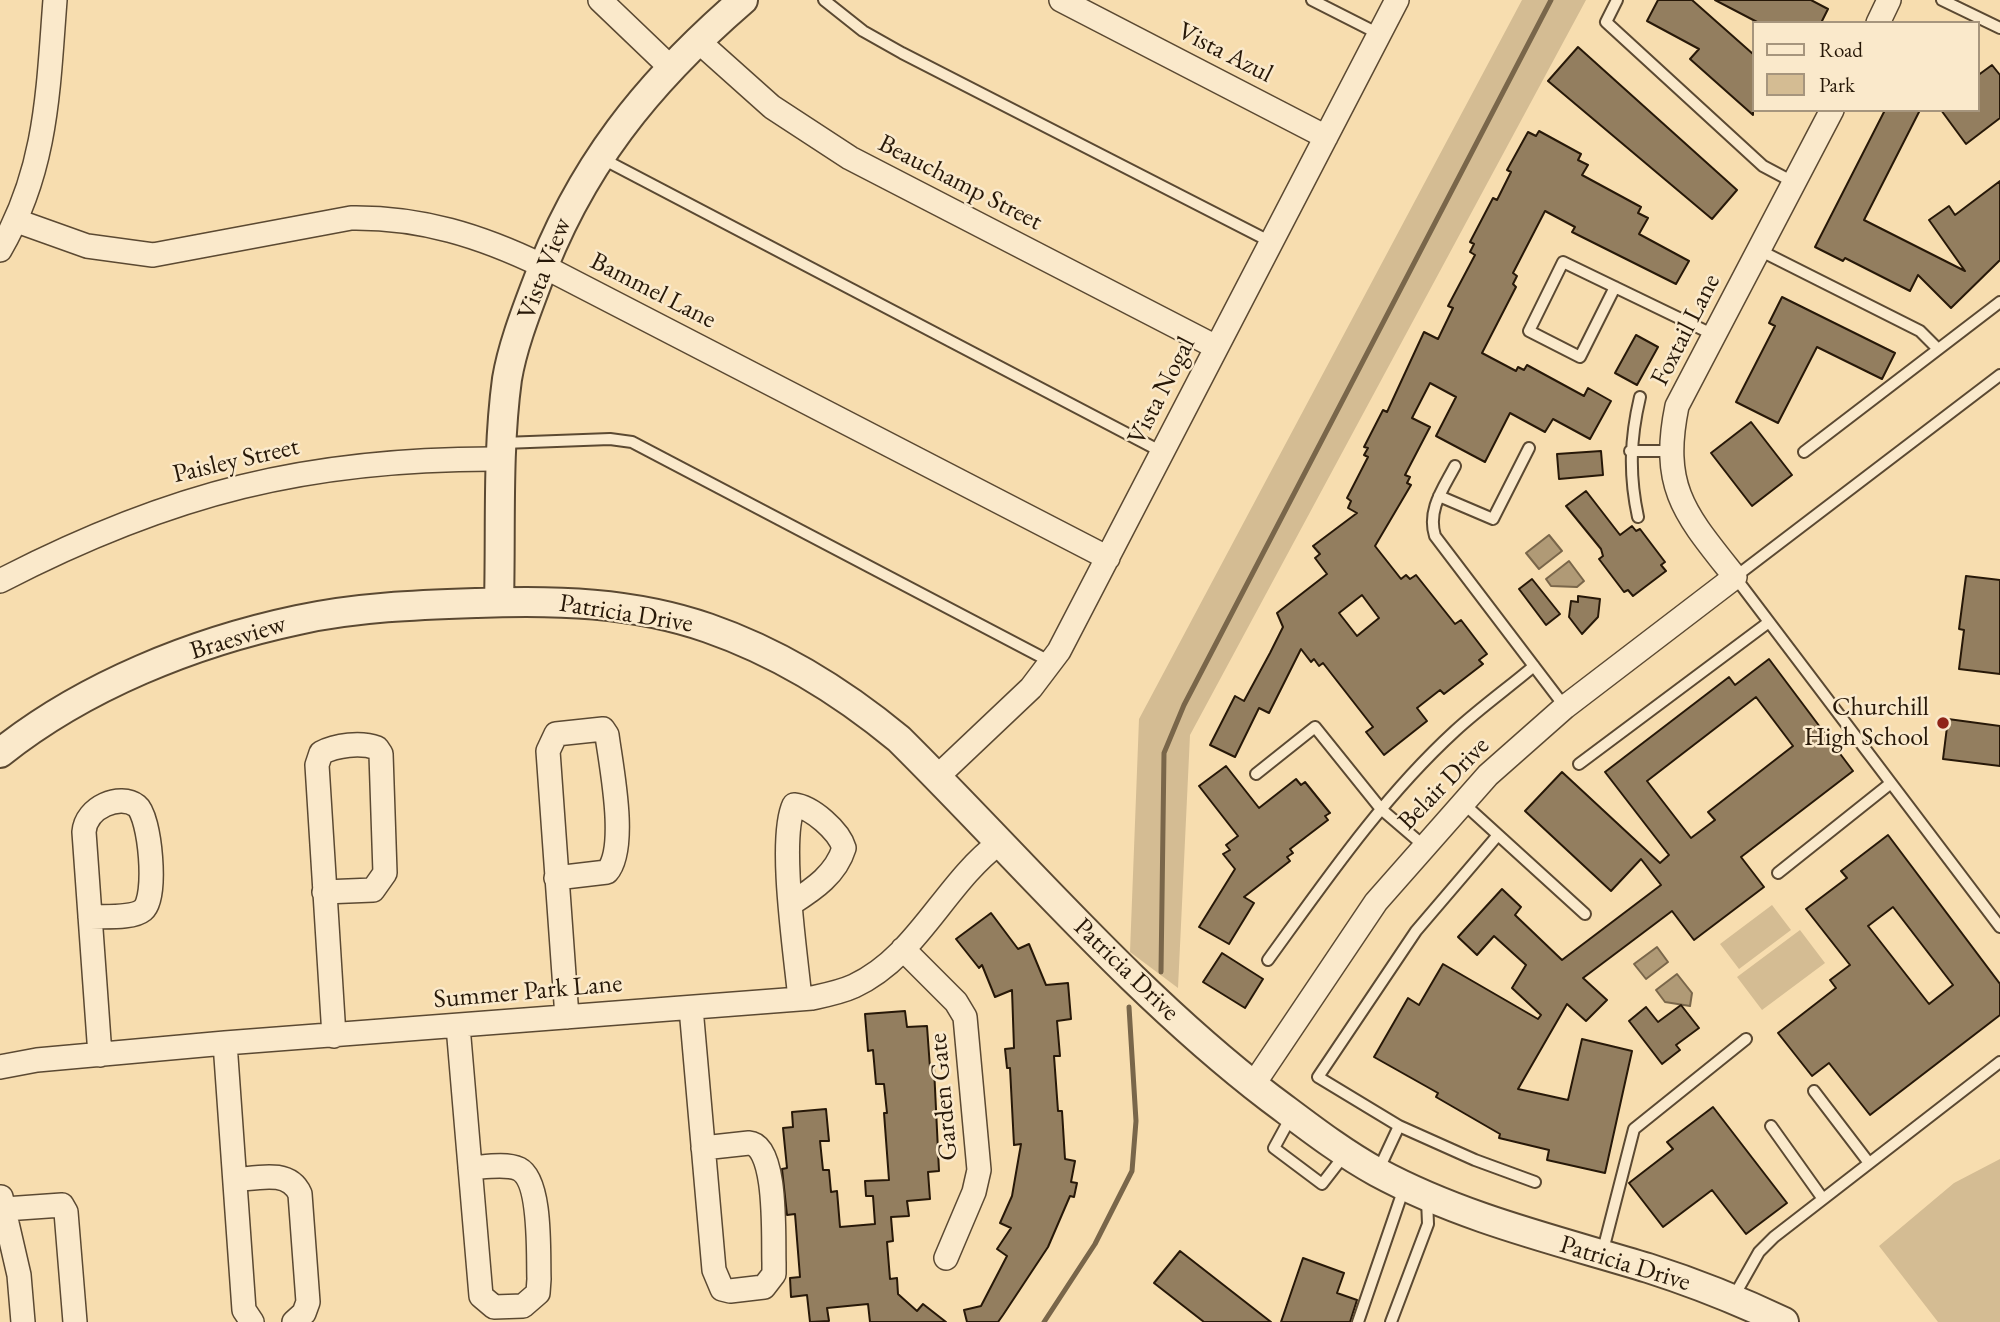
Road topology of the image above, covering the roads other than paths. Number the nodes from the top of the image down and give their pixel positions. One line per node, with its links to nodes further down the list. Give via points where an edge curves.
1 (55, 0): 18 (street, via 43,138)
2 (600, 0): 13 (street)
3 (744, 0): 12 (street, Vista View)
4 (824, 0): 19 (lane, via 873,37)
5 (1061, 0): 15 (street, Vista Azul)
6 (1312, 0): 11 (lane)
7 (1397, 0): 11 (street, Vista Nogal)
8 (1617, 0): 17 (lane, via 1606,22 1763,166)
9 (1942, 0): 10 (lane)
10 (2000, 28)
11 (1379, 34): 15 (street, Vista Nogal)
12 (697, 40): 13 (street, Vista View); 26 (street, Beauchamp Street, via 772,107 829,145)
13 (670, 66): 16 (street, Vista View)
14 (1831, 112): 17 (street, Foxtail Lane)
15 (1325, 137): 19 (street, Vista Nogal)
16 (598, 157): 22 (street, Vista View, via 553,238); 33 (lane)
17 (1795, 183): 21 (street, Foxtail Lane)
18 (17, 221): 20 (street); 22 (street, Bammel Lane, via 87,246 153,255 323,221 380,217 447,227)
19 (1271, 242): 26 (street, Vista Nogal)
20 (0, 250)
21 (1759, 250): 25 (street, Foxtail Lane); 27 (lane, via 1920,331)
22 (543, 266): 31 (street, Vista View, via 508,376); 39 (street, Bammel Lane)
23 (1615, 287): 23 (lane, via 1580,357 1529,331 1563,262); 25 (lane)
24 (2000, 302): 27 (lane)
25 (1714, 335): 34 (street, Foxtail Lane, via 1677,406)
26 (1216, 347): 33 (street, Vista Nogal)
27 (1938, 349): 35 (lane)
28 (2000, 375): 40 (lane)
29 (1640, 397): 32 (lane)
30 (1529, 447): 37 (lane, via 1493,519)
31 (500, 451): 41 (street, Paisley Street, via 361,463 263,480 113,526); 42 (street, Vista View); 44 (lane, via 610,439 632,442)
32 (1630, 451): 34 (lane); 38 (lane)
33 (1162, 452): 39 (street, Vista Nogal)
34 (1670, 452): 40 (street, Foxtail Lane, via 1682,504)
35 (1804, 452)
36 (1455, 466): 37 (lane)
37 (1439, 496): 45 (lane, via 1433,509 1435,536)
38 (1638, 517)
39 (1108, 558): 44 (street, Vista Nogal)
40 (1735, 577): 43 (lane); 46 (street, Belair Drive)
41 (0, 581)
42 (499, 602): 47 (street, Braesview, via 405,605 313,618 221,640 145,669 72,706); 50 (street, Patricia Drive, via 596,604 652,612 748,643 809,673 856,704)
43 (1769, 622): 48 (lane); 51 (lane)
44 (1051, 662): 50 (street, Vista Nogal, via 1031,688)
45 (1534, 666): 46 (lane); 53 (lane, via 1455,732)
46 (1565, 707): 52 (street, Belair Drive)
47 (0, 753)
48 (1579, 764)
49 (1256, 774): 53 (lane, via 1315,727)
50 (937, 777): 55 (street, Patricia Drive)
51 (1891, 783): 57 (lane); 63 (lane)
52 (1462, 803): 54 (lane); 56 (street, Belair Drive)
53 (1381, 809): 56 (lane); 65 (lane)
54 (1498, 835): 61 (lane); 79 (lane, via 1416,931 1318,1077)
55 (999, 843): 64 (street, Summer Park Lane, via 982,856); 76 (street, Patricia Drive, via 1139,985)
56 (1423, 845): 76 (street, Belair Drive, via 1376,902)
57 (1778, 873)
58 (556, 878): 58 (street, via 607,872 616,857 615,802 603,729 565,732 550,741); 68 (street)
59 (324, 892): 59 (street, via 317,765 321,753 330,748 369,745 381,754 385,873 373,890); 70 (street)
60 (792, 903): 66 (street)
61 (1585, 914)
62 (90, 917): 62 (street, via 84,821 100,806 133,804 145,821 151,897 143,910 134,913); 73 (street)
63 (2000, 927)
64 (903, 949): 66 (street, Summer Park Lane, via 855,986); 92 (street, Garden Gate, via 956,1002 968,1029 979,1170)
65 (1268, 960)
66 (800, 999): 67 (street, Summer Park Lane)
67 (691, 1008): 68 (street, Summer Park Lane); 81 (street)
68 (567, 1017): 69 (street, Summer Park Lane)
69 (458, 1026): 70 (street, Summer Park Lane); 84 (street)
70 (334, 1036): 72 (street, Summer Park Lane)
71 (1746, 1039): 91 (lane, via 1634,1129)
72 (225, 1043): 73 (street, Summer Park Lane); 86 (street)
73 (100, 1055): 75 (street, Summer Park Lane)
74 (2000, 1062): 83 (lane)
75 (0, 1067)
76 (1253, 1085): 78 (street, Patricia Drive)
77 (1814, 1091): 83 (lane)
78 (1292, 1115): 82 (street, Patricia Drive); 82 (lane, via 1274,1148 1322,1184)
79 (1399, 1126): 85 (lane); 87 (lane)
80 (1771, 1126): 89 (lane)
81 (703, 1148): 81 (street, via 749,1143 762,1150 770,1169 774,1263 774,1274 764,1287 730,1292 717,1281)
82 (1346, 1153): 85 (street, Patricia Drive)
83 (1869, 1163): 89 (lane)
84 (470, 1168): 84 (street, via 481,1296 494,1307 523,1306 538,1293 532,1183 519,1169 507,1166)
85 (1377, 1172): 88 (street, Patricia Drive)
86 (235, 1180): 96 (street, via 244,1310); 97 (street, via 286,1179 300,1194 308,1302)
87 (1535, 1182)
88 (1416, 1190): 91 (street, Patricia Drive, via 1533,1236); 98 (lane); 99 (lane, via 1428,1224)
89 (1823, 1199): 93 (lane, via 1759,1252)
90 (2, 1201): 94 (street, via 19,1275); 95 (street, via 62,1206 66,1212)
91 (1601, 1255): 93 (street, Patricia Drive)
92 (946, 1258)
93 (1733, 1298): 100 (street, Patricia Drive)
94 (23, 1322)
95 (75, 1322)
96 (252, 1322)
97 (294, 1322)
98 (1358, 1322)
99 (1391, 1322)
100 (1784, 1322)

